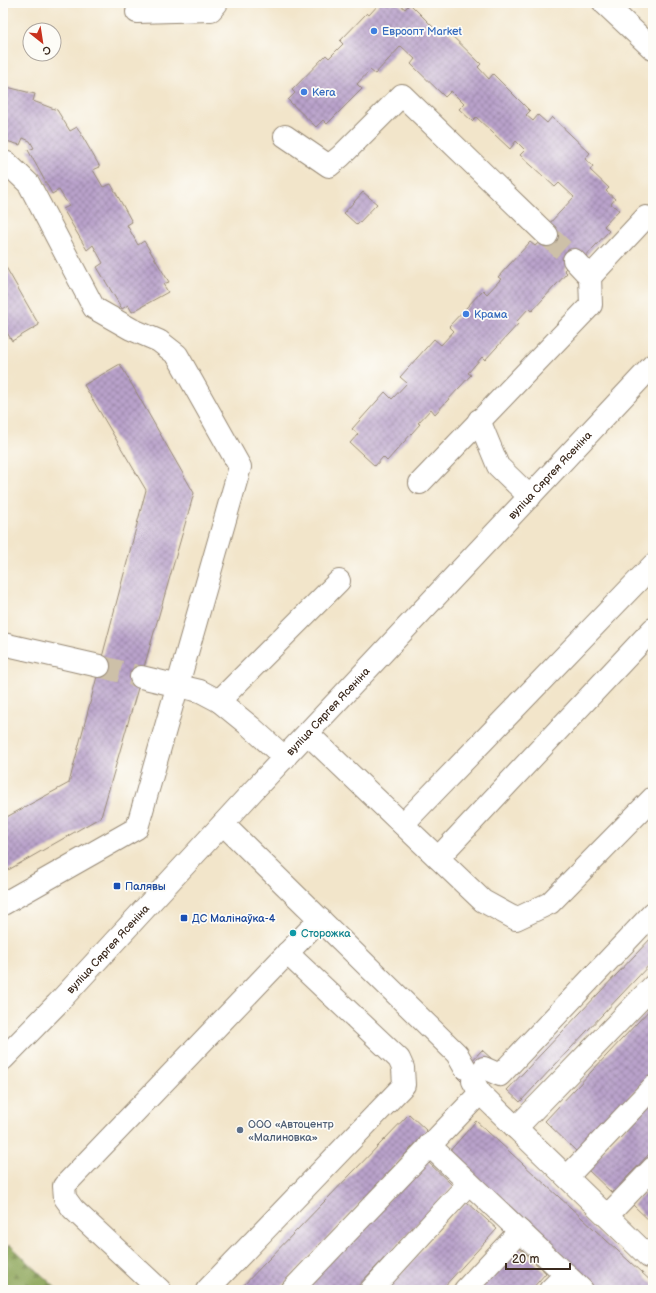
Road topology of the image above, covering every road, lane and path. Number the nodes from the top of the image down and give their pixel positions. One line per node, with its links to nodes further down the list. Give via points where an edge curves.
1 (217, 3): 3 (main road, via 211,10)
2 (604, 3): 4 (main road)
3 (137, 12)
4 (653, 49)
5 (285, 136): 8 (main road, via 329,166 402,95)
6 (3, 162): 21 (main road, via 29,184 94,308 132,329 159,340 177,355 240,467)
7 (646, 217): 10 (main road)
8 (547, 235)
9 (574, 260): 10 (main road)
10 (590, 277): 12 (main road, via 591,305)
11 (653, 365): 14 (main road, вуліца Сяргея Ясеніна)
12 (479, 420): 13 (main road); 14 (main road, via 498,466)
13 (420, 483)
14 (530, 497): 23 (main road, вуліца Сяргея Ясеніна)
15 (653, 565): 27 (main road)
16 (339, 581): 22 (main road)
17 (653, 629): 28 (main road)
18 (3, 644): 19 (main road)
19 (99, 666)
20 (141, 677): 21 (main road)
21 (177, 685): 22 (main road, via 200,691); 29 (main road, via 136,828)
22 (219, 701): 24 (main road)
23 (308, 734): 24 (main road, вуліца Сяргея Ясеніна); 27 (main road)
24 (285, 758): 26 (main road, вуліца Сяргея Ясеніна)
25 (653, 798): 28 (main road, via 550,903 516,919 484,901)
26 (223, 824): 31 (main road); 34 (main road, вуліца Сяргея Ясеніна, via 62,999)
27 (403, 824): 28 (main road)
28 (438, 858)
29 (3, 904)
30 (653, 913): 35 (main road, via 500,1075)
31 (320, 919): 32 (main road); 35 (main road)
32 (287, 953): 46 (main road, via 64,1186 65,1198 73,1209); 47 (main road, via 399,1058 403,1068 404,1085)
33 (653, 986): 37 (main road)
34 (3, 1059)
35 (472, 1071): 37 (main road); 38 (main road)
36 (653, 1087): 40 (main road)
37 (516, 1128): 40 (main road)
38 (429, 1145): 41 (main road); 48 (main road)
39 (653, 1168): 42 (main road)
40 (567, 1177): 42 (main road)
41 (469, 1183): 43 (main road); 49 (main road)
42 (607, 1216): 44 (main road)
43 (520, 1231): 45 (main road); 50 (main road)
44 (653, 1258)
45 (566, 1274): 51 (main road); 52 (main road)
46 (160, 1290)
47 (207, 1290)
48 (292, 1290)
49 (371, 1290)
50 (465, 1290)
51 (550, 1290)
52 (582, 1290)

